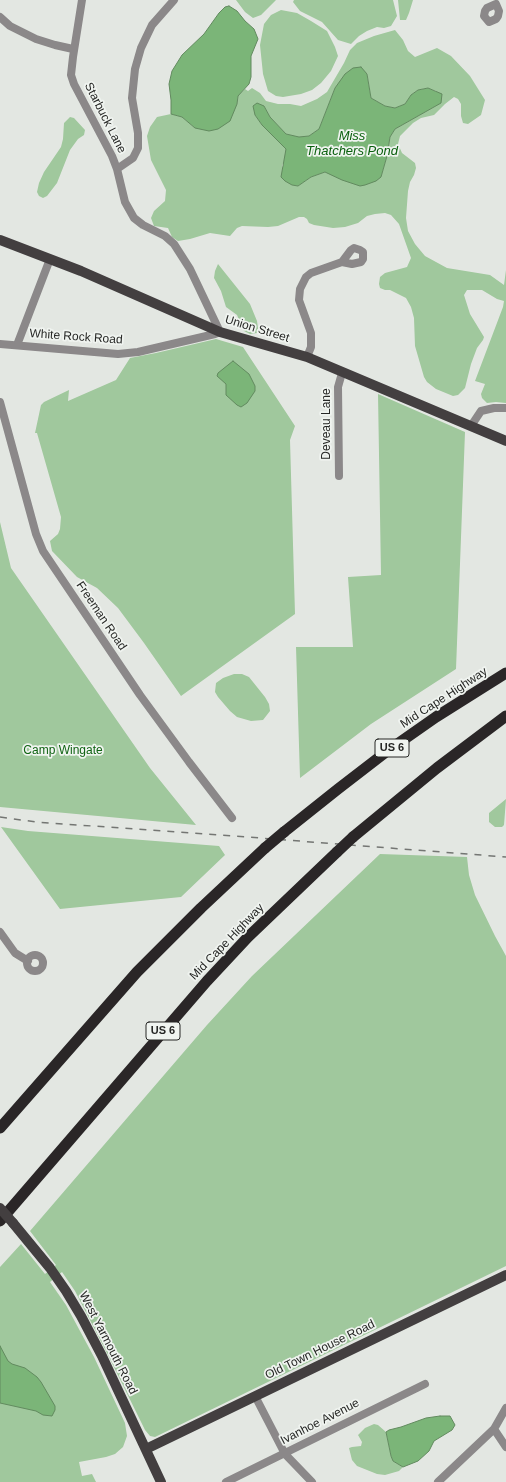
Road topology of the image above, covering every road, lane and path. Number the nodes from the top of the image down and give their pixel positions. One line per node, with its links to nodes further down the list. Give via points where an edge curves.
1 (82, 0): 4 (street, Starbuck Lane)
2 (174, 0): 5 (street, via 152,25 140,48 132,98 138,148 133,158)
3 (0, 17): 4 (street, via 15,29 36,40)
4 (74, 49): 5 (street, Starbuck Lane, via 71,75 74,84)
5 (117, 169): 9 (street, Starbuck Lane, via 125,202 134,218 174,244 190,269)
6 (0, 240): 7 (main road, Union Street)
7 (50, 259): 9 (main road, Union Street); 11 (street)
8 (342, 262): 12 (street, via 311,273 300,288 300,300 311,333)
9 (220, 332): 11 (street, White Rock Road, via 118,354); 12 (main road, Union Street)
10 (0, 344): 11 (street, White Rock Road)
11 (17, 345)
12 (307, 358): 13 (main road, Union Street)
13 (342, 373): 16 (main road, Union Street); 18 (street, Deveau Lane, via 338,387)
14 (0, 402): 21 (street, Freeman Road, via 36,534 43,551 140,695)
15 (506, 408): 16 (street, via 481,411)
16 (471, 426): 17 (main road, Union Street)
17 (506, 441)
18 (339, 476)
19 (506, 673): 24 (highway, Mid Cape Highway / US 6, bridge, via 386,752 265,848 137,972)
20 (506, 716): 26 (highway, Mid Cape Highway / US 6, bridge, via 437,768 354,837 248,937 197,992)
21 (232, 818)
22 (0, 932): 23 (street, via 15,953)
23 (28, 960)
24 (0, 1128)
25 (0, 1208): 33 (main road, West Yarmouth Road, bridge, via 50,1268 89,1330)
26 (0, 1221)
27 (506, 1275): 29 (main road, Old Town House Road)
28 (424, 1384): 34 (street, Ivanhoe Avenue)
29 (255, 1396): 33 (main road, Old Town House Road); 34 (street)
30 (506, 1408): 31 (street)
31 (494, 1428): 32 (street); 38 (street)
32 (506, 1447)
33 (146, 1449): 35 (main road, West Yarmouth Road)
34 (285, 1454): 36 (street, Ivanhoe Avenue); 37 (street)
35 (161, 1482)
36 (228, 1482)
37 (312, 1482)
38 (438, 1482)

